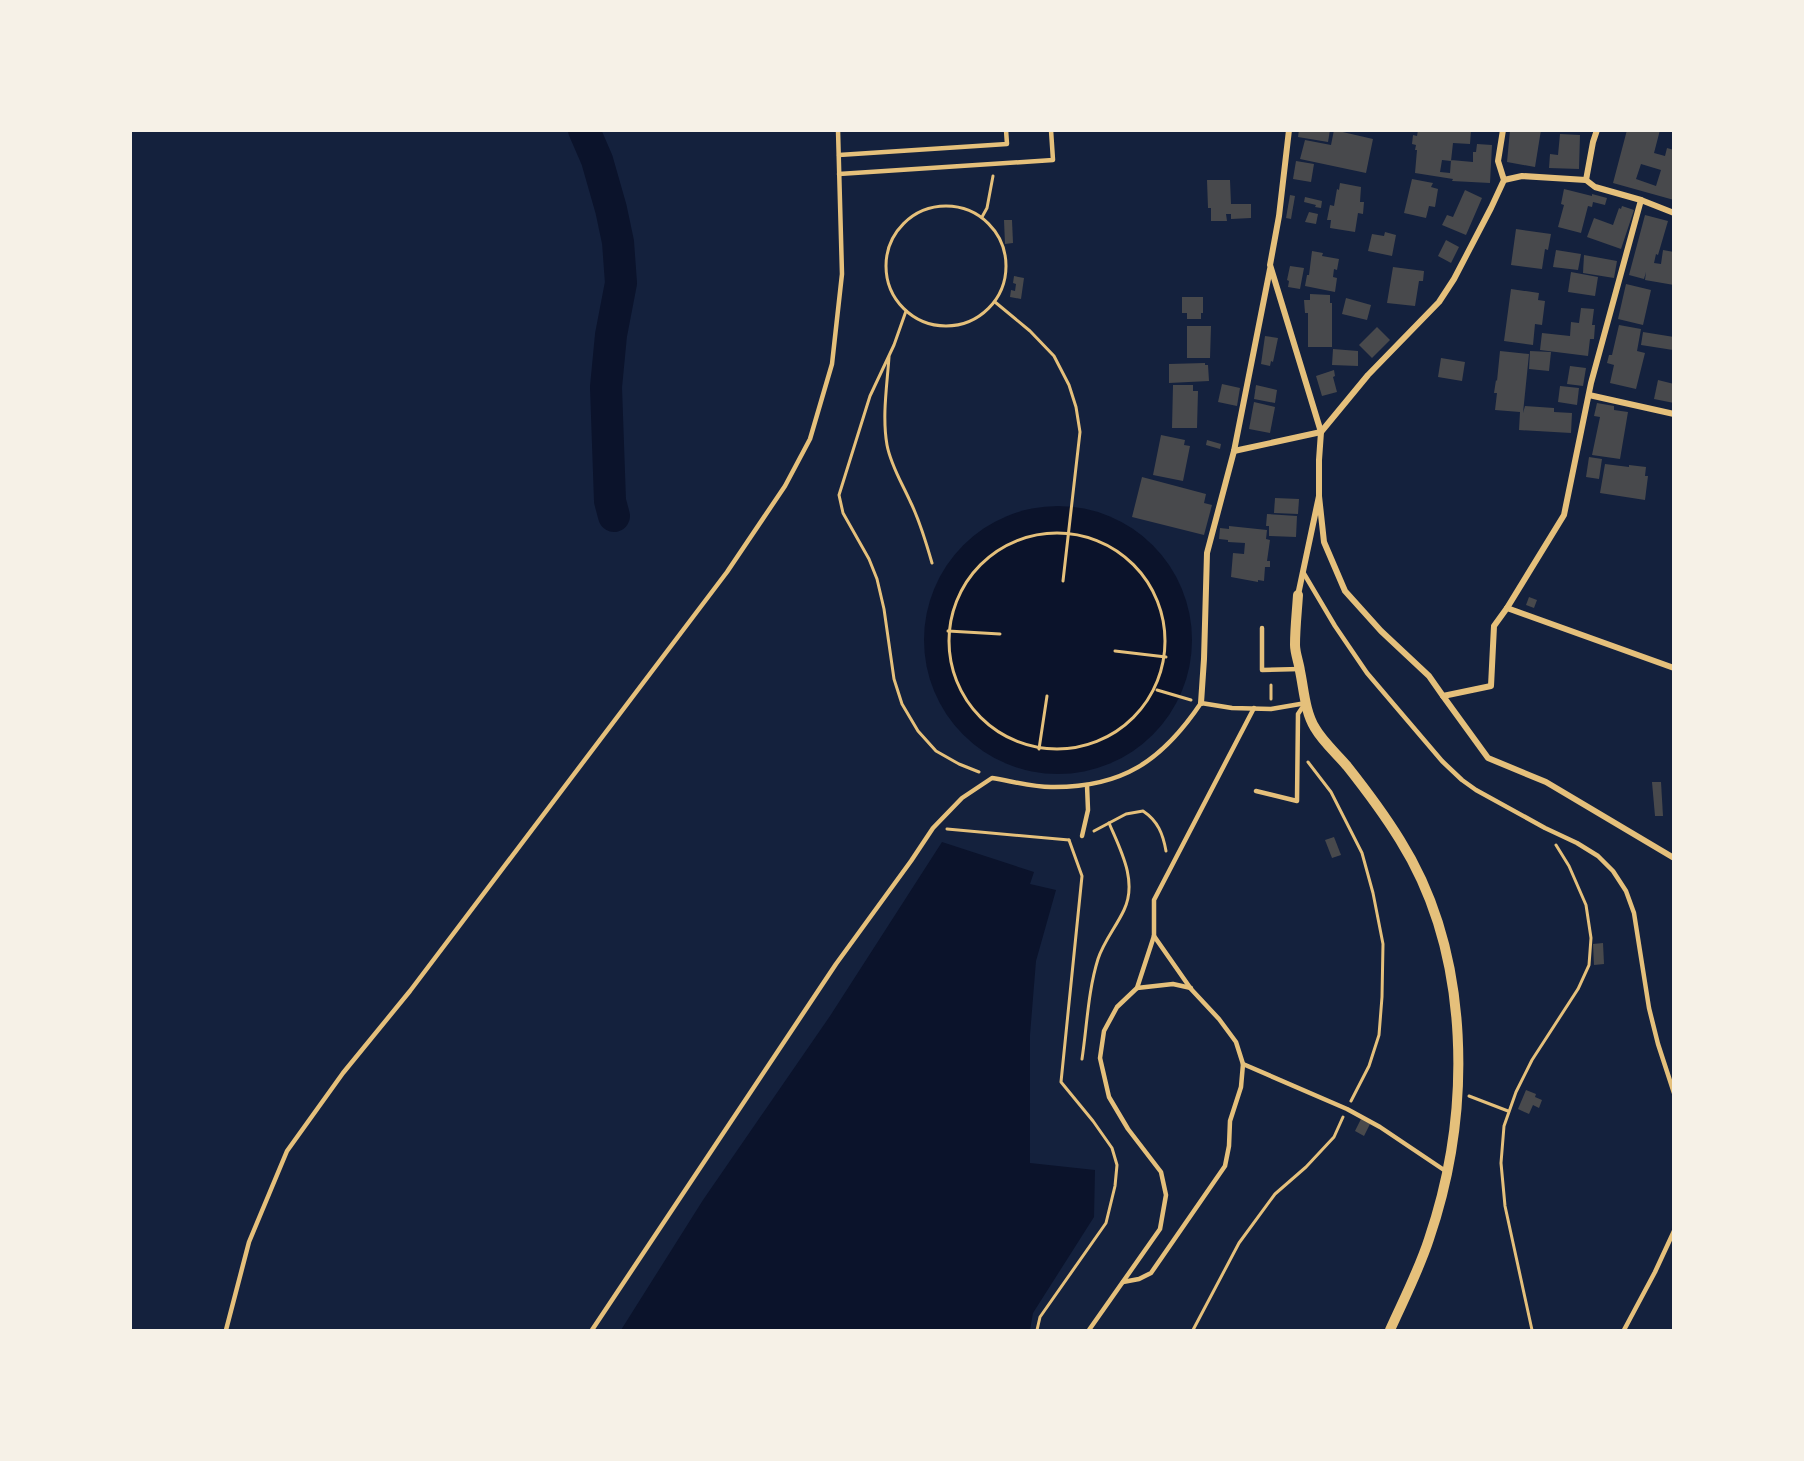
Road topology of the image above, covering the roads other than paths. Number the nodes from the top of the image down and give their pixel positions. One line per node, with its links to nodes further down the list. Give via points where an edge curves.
1 (838, 130): 7 (lane)
2 (1006, 130): 7 (lane, via 1007,144)
3 (1051, 130): 8 (lane, via 1053,160)
4 (1289, 130): 13 (street)
5 (1503, 130): 9 (street, via 1498,161)
6 (1597, 130): 10 (street)
7 (839, 155): 8 (lane)
8 (839, 174): 41 (lane, via 842,274 832,364 810,439 795,468 727,572 287,1151 249,1242)
9 (1504, 180): 10 (street, via 1522,176); 16 (street, via 1439,302 1368,375)
10 (1586, 180): 11 (street, via 1595,187)
11 (1641, 200): 12 (street); 14 (street)
12 (1674, 213)
13 (1270, 266): 16 (street); 17 (street)
14 (1589, 395): 15 (street); 21 (street, via 1564,515)
15 (1674, 414)
16 (1321, 432): 17 (street); 18 (street)
17 (1234, 451): 26 (street, via 1207,553)
18 (1319, 496): 19 (street); 25 (street, via 1324,542 1345,591 1381,632 1429,676)
19 (1302, 570): 20 (street); 37 (lane, via 1366,672 1442,761 1476,790 1577,843 1612,871 1626,891 1634,913 1649,1008)
20 (1298, 595): 24 (street, via 1295,647)
21 (1507, 608): 23 (street); 25 (street, via 1494,626 1491,686)
22 (1262, 628): 24 (lane, via 1262,670)
23 (1674, 668)
24 (1300, 669): 27 (street)
25 (1443, 696): 32 (street, via 1488,759 1546,782)
26 (1201, 703): 28 (lane); 29 (lane, via 1173,739 1147,763 1123,776)
27 (1306, 703): 28 (lane); 30 (lane, via 1298,714 1298,801); 38 (street, via 1314,727 1375,800 1402,842 1439,926 1450,970 1458,1056 1454,1137)
28 (1254, 708): 33 (lane, via 1154,900)
29 (1087, 785): 31 (lane, via 1088,810); 42 (lane, via 1049,787 992,778 962,798 933,828 836,964)
30 (1256, 791)
31 (1082, 836)
32 (1674, 858)
33 (1154, 936): 34 (lane); 35 (lane)
34 (1137, 988): 35 (lane, via 1173,984); 40 (lane, via 1117,1007 1104,1031 1100,1058 1109,1097 1161,1172 1166,1195 1160,1229)
35 (1191, 989): 36 (lane, via 1236,1042)
36 (1243, 1064): 38 (lane, via 1347,1109); 40 (lane, via 1224,1166 1151,1273)
37 (1674, 1093)
38 (1447, 1172): 44 (street, via 1429,1239)
39 (1674, 1231): 45 (lane)
40 (1123, 1282): 43 (lane)
41 (226, 1330)
42 (592, 1330)
43 (1089, 1330)
44 (1390, 1330)
45 (1624, 1330)

